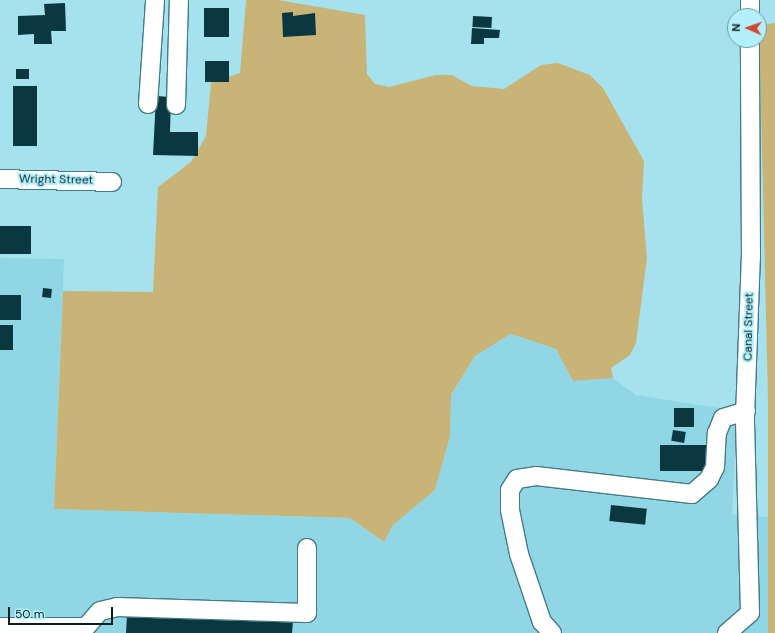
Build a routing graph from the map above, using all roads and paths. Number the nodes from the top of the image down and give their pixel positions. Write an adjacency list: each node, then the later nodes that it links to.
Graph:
1 (155, 0): 4 (street)
2 (179, 0): 5 (street)
3 (750, 48): 8 (street, Canal Street)
4 (148, 104)
5 (176, 105)
6 (0, 179): 7 (street, Wright Street)
7 (112, 182)
8 (746, 411): 11 (street); 12 (street, Canal Street)
9 (307, 548): 10 (street)
10 (0, 627)
11 (552, 633)
12 (727, 633)

